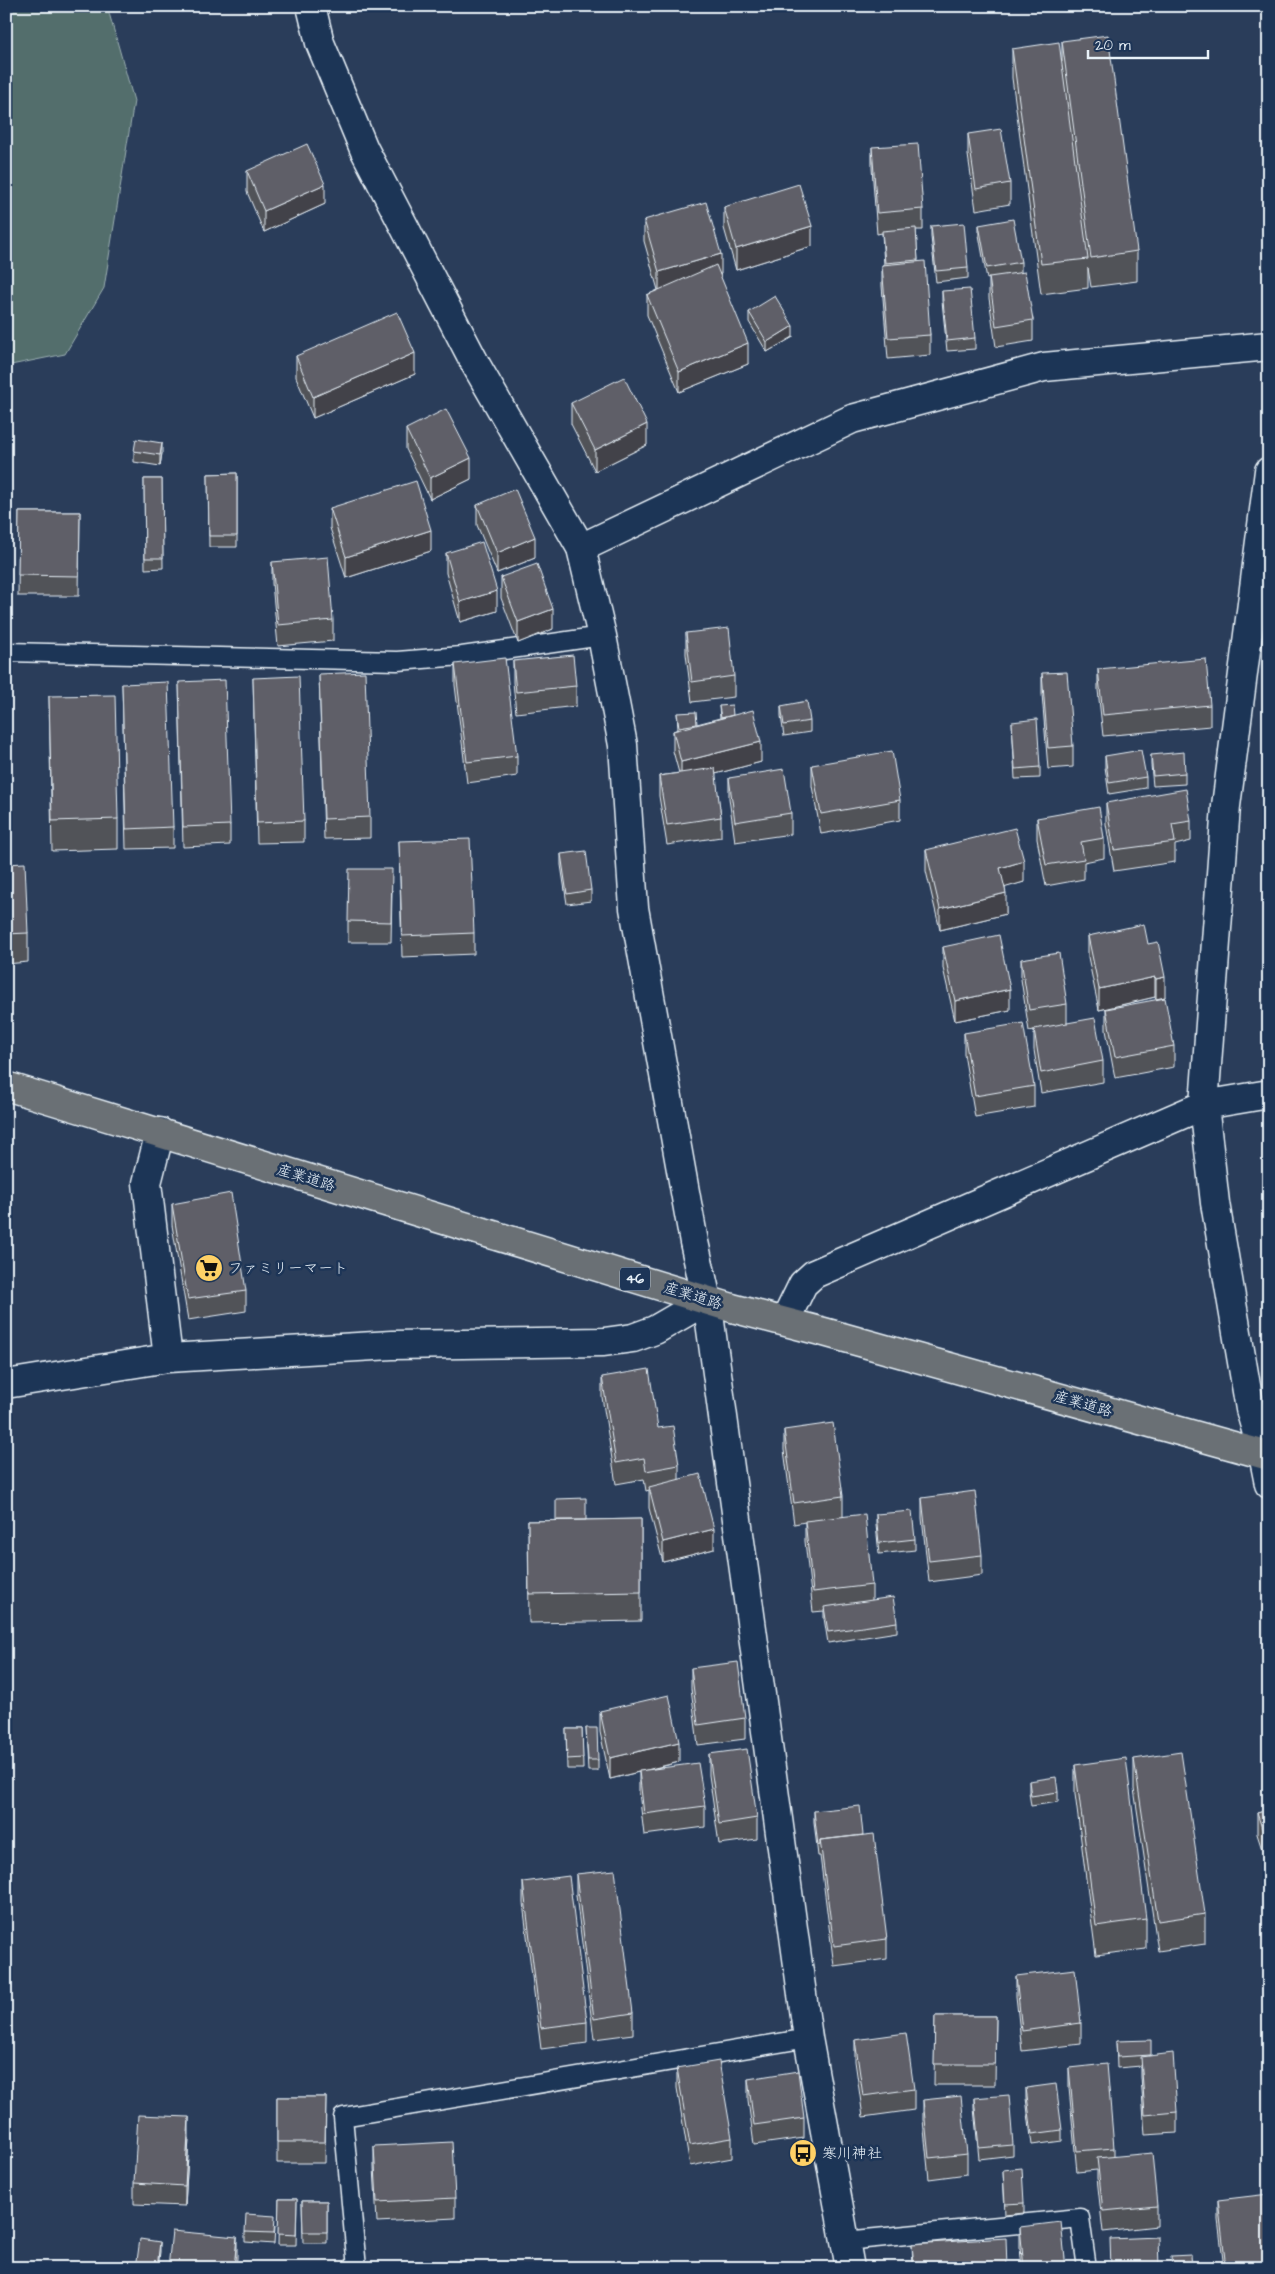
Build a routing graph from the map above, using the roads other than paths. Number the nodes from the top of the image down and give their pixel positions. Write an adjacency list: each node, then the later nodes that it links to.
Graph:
1 (311, 6): 4 (street)
2 (1269, 346): 4 (street)
3 (1269, 471): 9 (street)
4 (582, 548): 5 (street)
5 (602, 636): 6 (lane); 11 (street)
6 (6, 652)
7 (6, 1086): 10 (main road, 産業道路 / 46)
8 (1269, 1094): 9 (street)
9 (1204, 1105): 12 (street); 15 (street)
10 (160, 1132): 11 (main road, 産業道路 / 46); 13 (street)
11 (708, 1300): 12 (main road, 産業道路 / 46); 13 (street); 17 (street)
12 (785, 1321): 15 (main road, 産業道路 / 46)
13 (168, 1358): 14 (street)
14 (6, 1384)
15 (1266, 1455): 16 (street)
16 (1269, 1484)
17 (808, 2038): 18 (street); 19 (lane)
18 (845, 2241): 20 (street); 21 (lane)
19 (357, 2268)
20 (850, 2268)
21 (1087, 2268)

